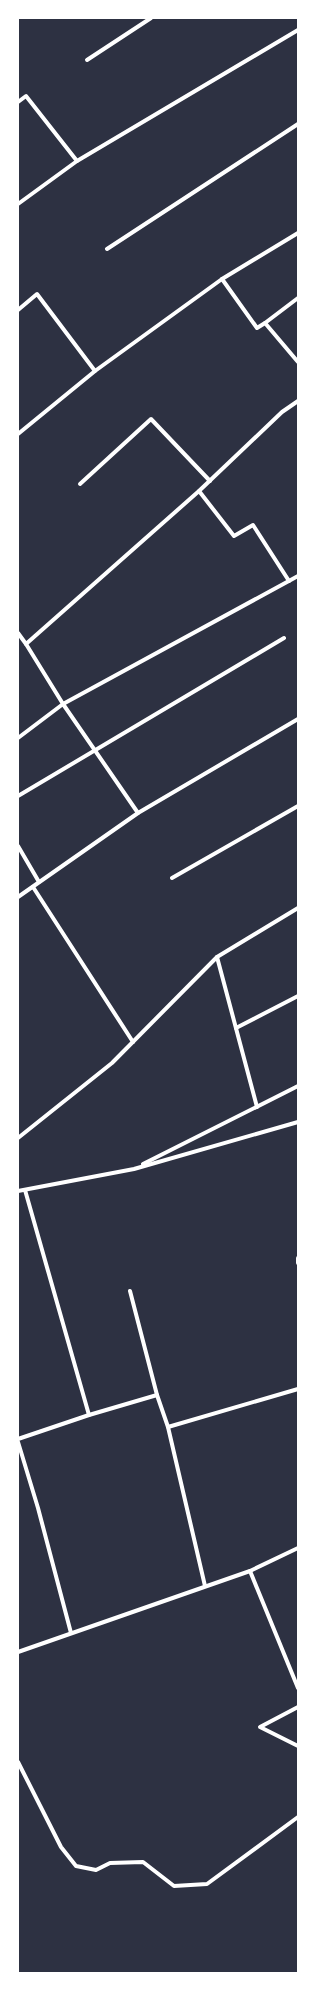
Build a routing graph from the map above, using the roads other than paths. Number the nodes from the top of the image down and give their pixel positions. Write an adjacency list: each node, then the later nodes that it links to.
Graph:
1 (151, 18): 3 (street)
2 (298, 30): 6 (street)
3 (87, 60)
4 (18, 102): 6 (street)
5 (298, 124): 9 (street)
6 (77, 161): 7 (street)
7 (18, 204)
8 (298, 233): 10 (street)
9 (107, 249)
10 (222, 280): 13 (street); 15 (street)
11 (298, 298): 13 (street)
12 (18, 310): 15 (street)
13 (265, 323): 14 (street)
14 (298, 362)
15 (95, 371): 17 (street)
16 (298, 401): 18 (street)
17 (18, 434)
18 (210, 481): 19 (street); 20 (street)
19 (80, 484)
20 (199, 491): 22 (street); 25 (street)
21 (298, 576): 22 (street)
22 (289, 581): 26 (street)
23 (18, 633): 25 (street)
24 (284, 638): 29 (street)
25 (26, 644): 26 (street)
26 (63, 704): 28 (street); 29 (street)
27 (298, 719): 32 (street)
28 (18, 738)
29 (95, 750): 30 (street); 32 (street)
30 (18, 796)
31 (298, 806): 34 (street)
32 (138, 813): 35 (street)
33 (18, 846): 35 (street)
34 (172, 878)
35 (40, 882): 36 (street)
36 (33, 887): 37 (street); 42 (street)
37 (18, 897)
38 (298, 908): 39 (street)
39 (217, 957): 41 (street); 42 (street)
40 (298, 996): 41 (street)
41 (236, 1028): 44 (street)
42 (133, 1042): 46 (street)
43 (298, 1086): 44 (street)
44 (256, 1107): 47 (street)
45 (298, 1122): 47 (street)
46 (18, 1138)
47 (134, 1168): 48 (street)
48 (24, 1190): 49 (street); 55 (street)
49 (18, 1191)
50 (298, 1258): 51 (street)
51 (298, 1263)
52 (130, 1291): 54 (street)
53 (298, 1389): 56 (street)
54 (157, 1395): 55 (street); 56 (street)
55 (89, 1415): 57 (street)
56 (168, 1427): 61 (street)
57 (18, 1439)
58 (18, 1442): 62 (street)
59 (298, 1548): 60 (street)
60 (250, 1571): 61 (street); 64 (street)
61 (205, 1586): 62 (street)
62 (71, 1633): 63 (street)
63 (18, 1652)
64 (298, 1688)
65 (298, 1707): 66 (street)
66 (298, 1746)
67 (18, 1762): 68 (street)
68 (298, 1817)

